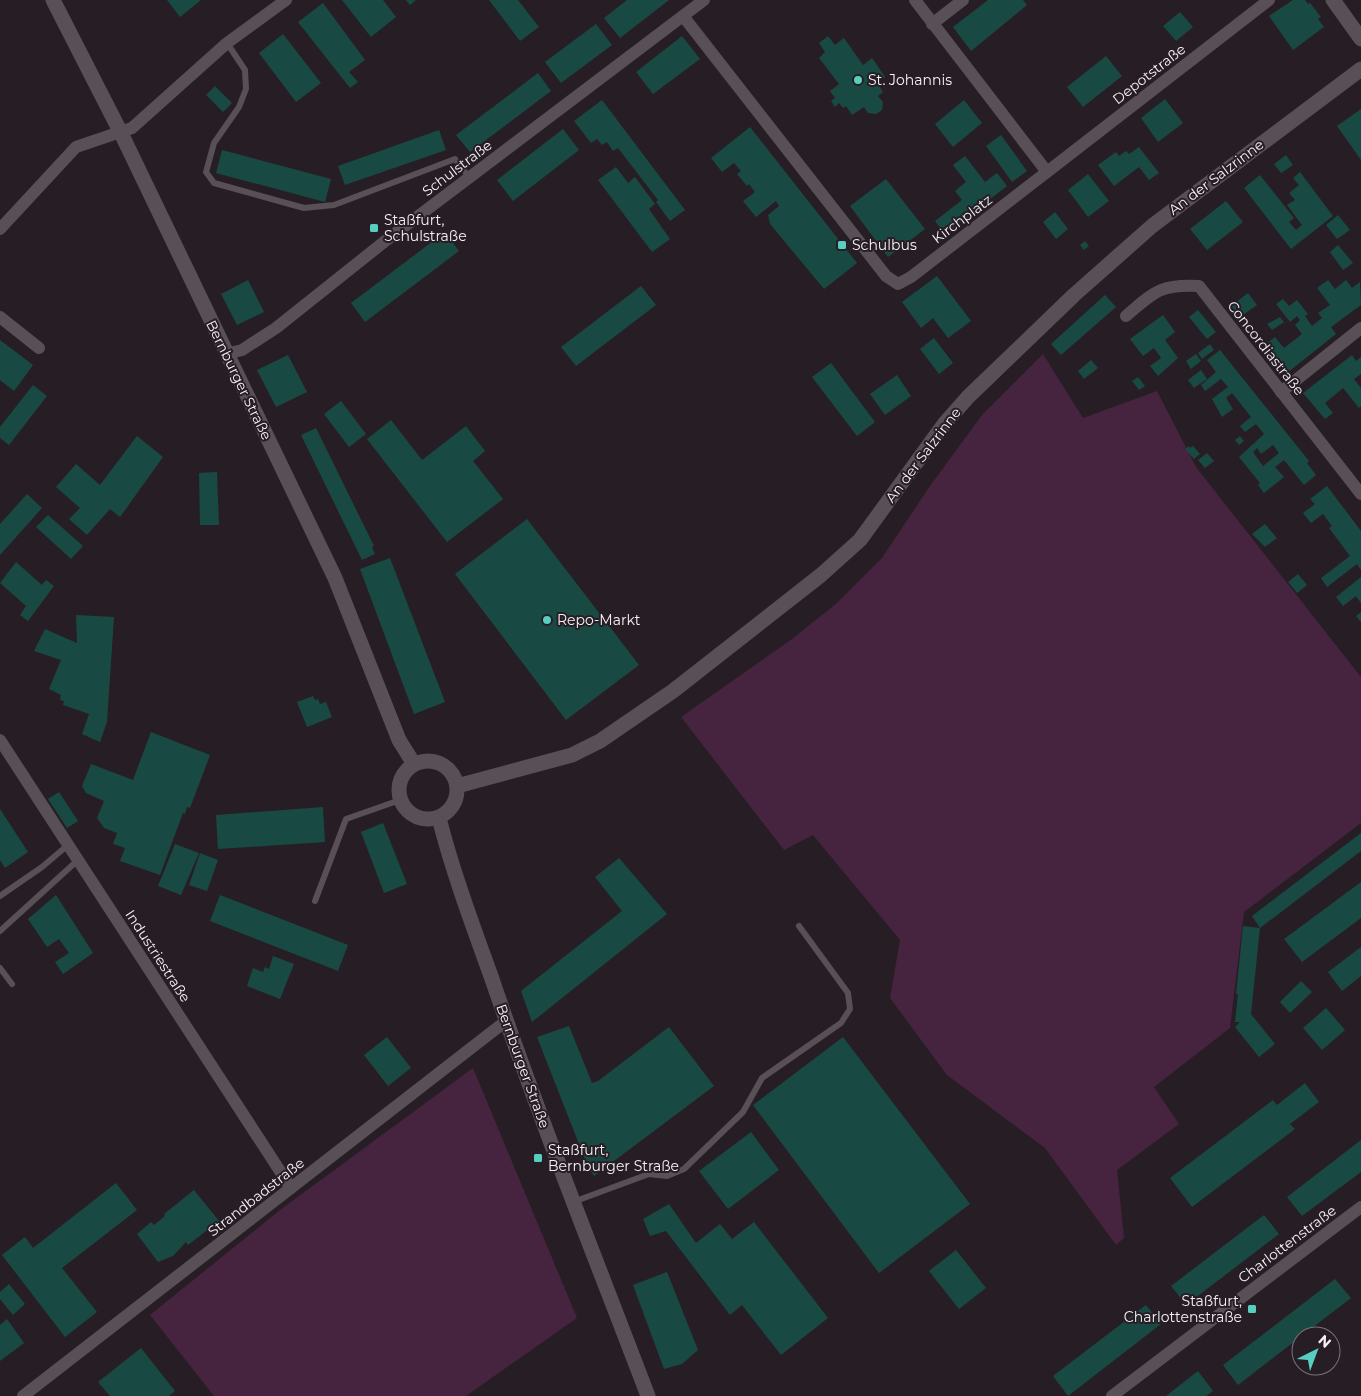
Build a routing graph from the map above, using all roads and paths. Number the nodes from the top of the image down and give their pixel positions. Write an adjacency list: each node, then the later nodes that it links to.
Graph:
1 (54, 0): 13 (main road, Bernburger Straße)
2 (286, 0): 11 (street)
3 (704, 0): 8 (street, Schulstraße)
4 (915, 0): 9 (street)
5 (962, 0): 9 (street)
6 (1269, 0): 14 (street, Depotstraße)
7 (1333, 0): 10 (main road)
8 (683, 16): 14 (street, Kirchplatz); 15 (street, Schulstraße)
9 (932, 24): 14 (street)
10 (1361, 39)
11 (226, 43): 13 (street); 15 (lane)
12 (1361, 69): 26 (main road, An der Salzrinne)
13 (121, 133): 16 (street); 21 (main road, Bernburger Straße)
14 (1047, 172)
15 (469, 178): 21 (street, Schulstraße)
16 (0, 228)
17 (1126, 316): 22 (street, Concordiastraße)
18 (0, 317): 20 (street)
19 (1361, 328): 22 (street)
20 (39, 348)
21 (226, 354): 25 (main road, Bernburger Straße)
22 (1281, 392): 23 (street, Concordiastraße)
23 (1361, 494)
24 (0, 740): 29 (street, Industriestraße)
25 (414, 764): 26 (main road); 27 (main road)
26 (457, 786): 28 (main road)
27 (400, 800): 28 (main road); 32 (lane)
28 (439, 818): 37 (main road, Bernburger Straße)
29 (68, 844): 30 (street, Industriestraße); 31 (lane)
30 (78, 860): 34 (lane); 38 (street, Industriestraße)
31 (0, 896)
32 (314, 901)
33 (799, 926): 39 (lane)
34 (0, 932)
35 (0, 968): 36 (lane)
36 (12, 984)
37 (506, 1021): 38 (street, Strandbadstraße); 39 (main road, Bernburger Straße)
38 (291, 1188): 41 (street, Strandbadstraße)
39 (573, 1202): 42 (main road, Bernburger Straße)
40 (1361, 1209): 43 (street, Charlottenstraße)
41 (23, 1396)
42 (648, 1396)
43 (1112, 1396)

